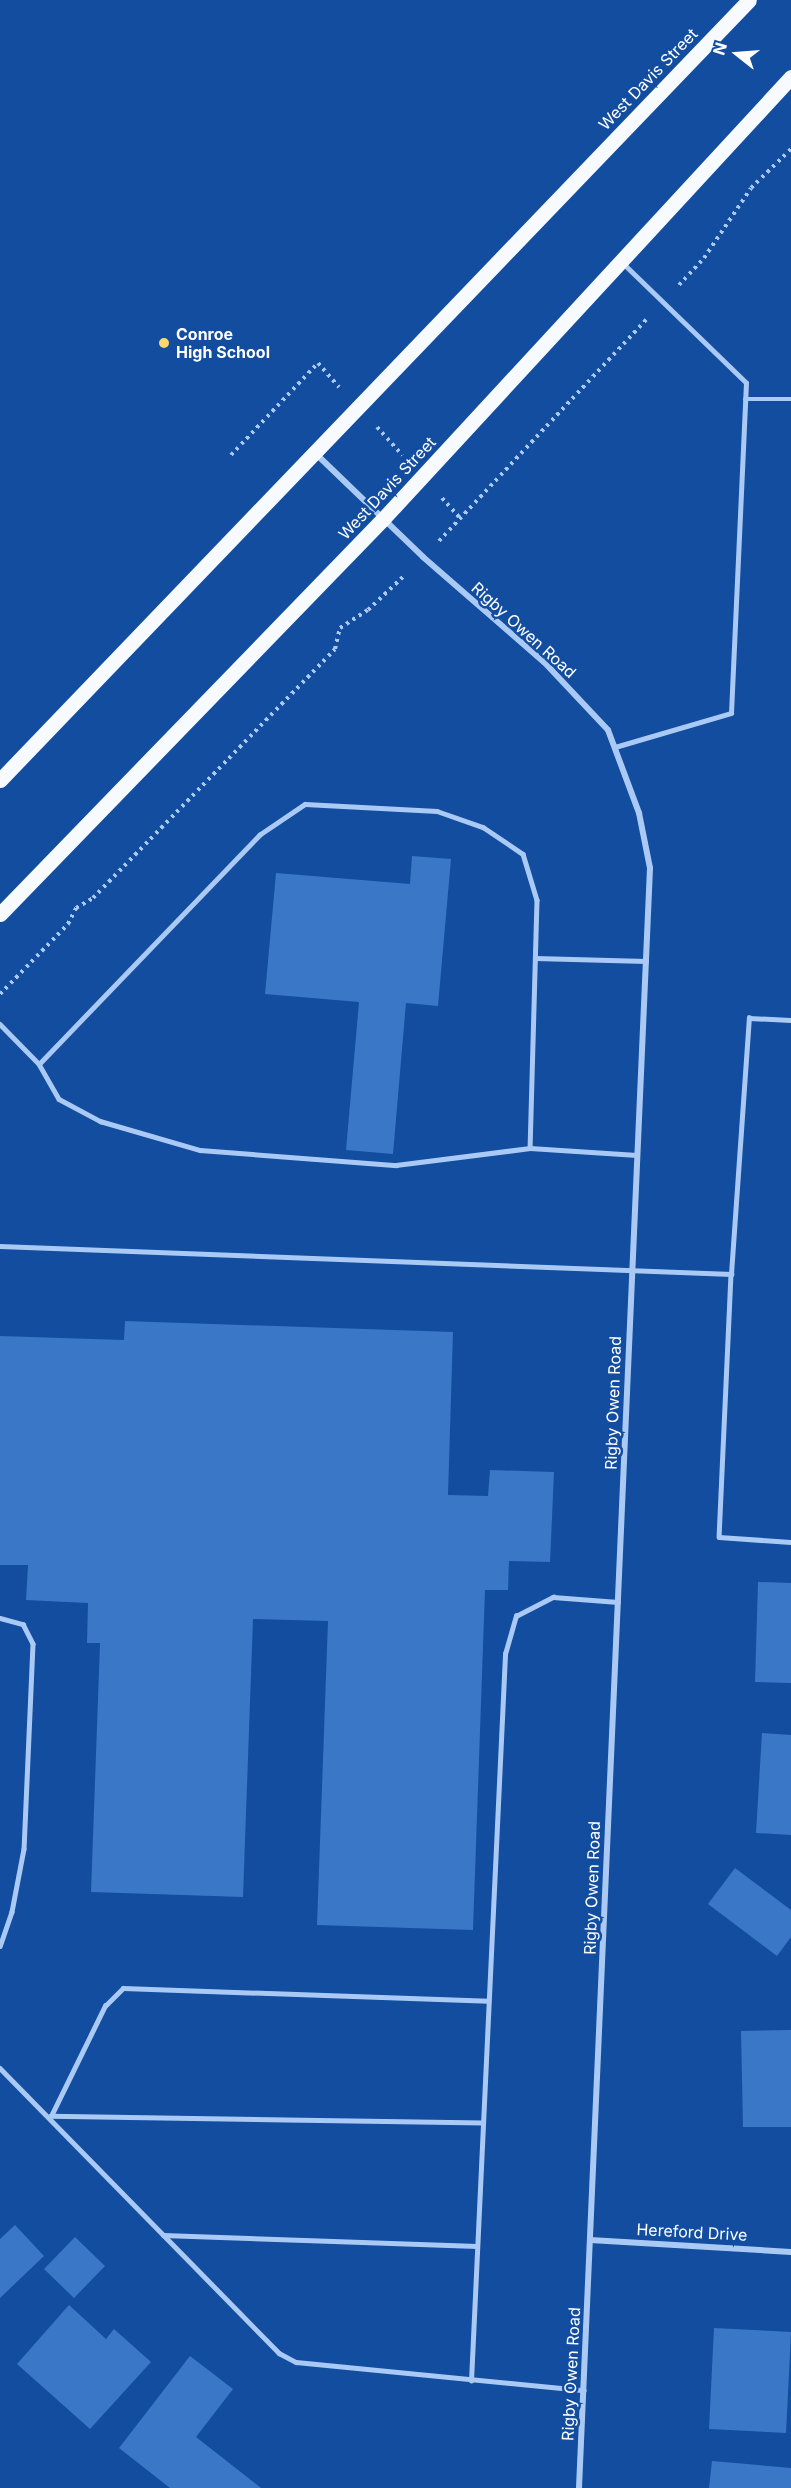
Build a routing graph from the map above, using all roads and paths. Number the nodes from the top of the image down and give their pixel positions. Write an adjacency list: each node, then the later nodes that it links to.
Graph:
1 (749, 0): 8 (main road, West Davis Street)
2 (791, 77): 4 (main road, West Davis Street)
3 (791, 149): 5 (path)
4 (620, 261): 5 (lane); 9 (main road, West Davis Street)
5 (664, 301): 6 (lane); 10 (path)
6 (745, 399): 7 (lane); 11 (lane)
7 (791, 399)
8 (314, 452): 9 (street, Rigby Owen Road); 12 (main road, West Davis Street)
9 (382, 520): 10 (street, Rigby Owen Road); 13 (main road, West Davis Street)
10 (423, 558): 11 (street, Rigby Owen Road); 16 (path)
11 (615, 747): 15 (street, Rigby Owen Road)
12 (0, 780)
13 (0, 915)
14 (535, 958): 15 (lane); 19 (lane); 20 (lane)
15 (646, 961): 21 (street, Rigby Owen Road)
16 (0, 994)
17 (791, 1020): 24 (lane)
18 (0, 1024): 19 (lane)
19 (39, 1064): 20 (lane)
20 (530, 1148): 21 (lane)
21 (637, 1155): 23 (street, Rigby Owen Road)
22 (0, 1246): 23 (lane)
23 (632, 1269): 24 (lane); 26 (street, Rigby Owen Road)
24 (731, 1274): 25 (lane)
25 (791, 1542)
26 (618, 1602): 29 (lane); 34 (street, Rigby Owen Road)
27 (0, 1617): 28 (lane)
28 (0, 1946)
29 (488, 2001): 31 (lane); 32 (lane)
30 (0, 2068): 31 (lane)
31 (51, 2116): 32 (lane); 33 (lane)
32 (483, 2124): 35 (lane)
33 (163, 2235): 35 (lane); 37 (lane)
34 (591, 2240): 36 (street, Hereford Drive); 38 (street, Rigby Owen Road)
35 (477, 2246): 37 (lane)
36 (791, 2252)
37 (471, 2381): 38 (lane)
38 (584, 2390): 39 (street, Rigby Owen Road)
39 (579, 2488)

